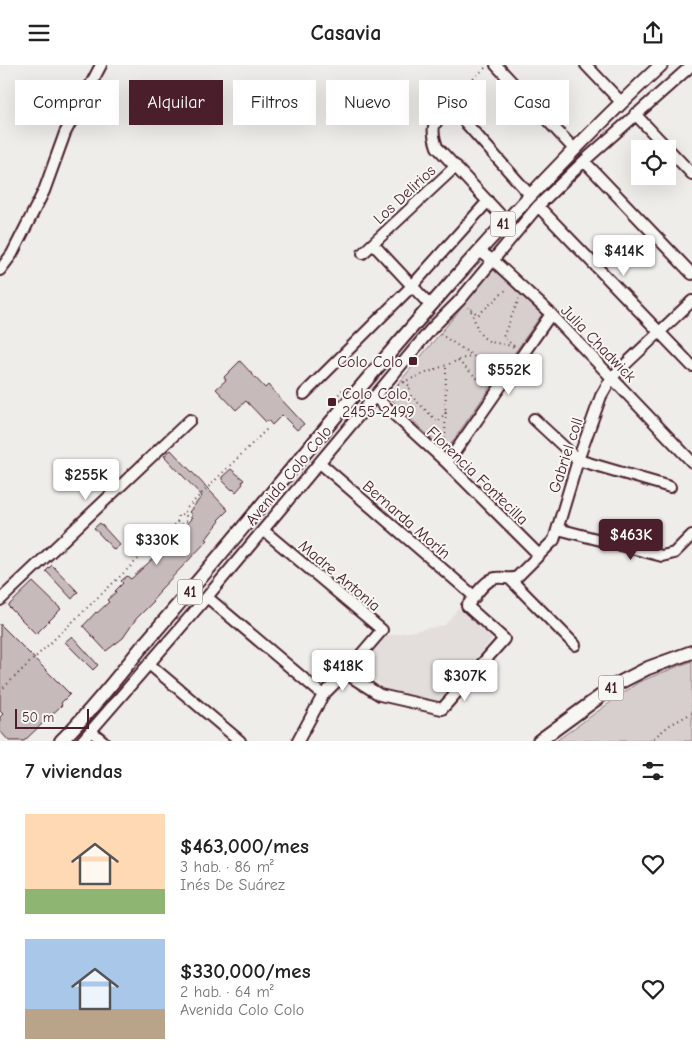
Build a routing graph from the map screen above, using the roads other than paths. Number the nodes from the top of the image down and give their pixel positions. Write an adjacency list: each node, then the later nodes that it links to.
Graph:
1 (101, 65): 20 (street)
2 (496, 65): 8 (street)
3 (586, 65): 6 (street)
4 (661, 65): 6 (main road, Avenida Colo Colo / 41)
5 (690, 69): 7 (street, Avenida Colo Colo)
6 (621, 102): 8 (main road, Avenida Colo Colo / 41)
7 (635, 114): 9 (street, Avenida Colo Colo); 11 (street)
8 (574, 149): 12 (main road, Avenida Colo Colo / 41)
9 (584, 161): 14 (street, Avenida Colo Colo); 21 (street)
10 (456, 166): 12 (street); 13 (street); 16 (street, Los Delirios)
11 (692, 174)
12 (530, 195): 15 (main road, Avenida Colo Colo / 41)
13 (488, 201): 15 (street); 22 (street)
14 (538, 206): 19 (street, Avenida Colo Colo); 26 (street)
15 (506, 221): 17 (main road, Avenida Colo Colo / 41)
16 (373, 243): 18 (street, Los Delirios); 22 (street, Los Delirios)
17 (479, 251): 19 (street, Julia Chadwick); 24 (main road, Avenida Colo Colo / 41)
18 (363, 253)
19 (494, 261): 25 (street, Julia Chadwick); 30 (street, Avenida Colo Colo)
20 (0, 270)
21 (692, 274)
22 (412, 286): 24 (street, Los Delirios); 31 (street)
23 (692, 301): 26 (street, Gabriel coll)
24 (430, 305): 29 (main road, Avenida Colo Colo / 41)
25 (551, 314): 28 (street, Julia Chadwick); 35 (street)
26 (659, 332): 27 (street); 28 (street, Gabriel coll)
27 (692, 366)
28 (612, 377): 34 (street, Gabriel coll); 36 (street, Julia Chadwick)
29 (356, 393): 30 (street); 53 (main road, Avenida Colo Colo / 41)
30 (378, 393): 35 (street, Florencia Fontecilla); 37 (street, Avenida Colo Colo)
31 (304, 394)
32 (534, 419): 34 (street)
33 (190, 420): 46 (street)
34 (578, 460): 38 (street); 39 (street, Gabriel coll)
35 (446, 462): 42 (street, Florencia Fontecilla)
36 (692, 462)
37 (320, 463): 40 (street, Avenida Colo Colo); 45 (street, Bernarda Morín)
38 (670, 487)
39 (558, 529): 41 (street); 42 (street, Gabriel coll)
40 (263, 530): 44 (street, Avenida Colo Colo); 50 (street, Madre Antonia)
41 (692, 535)
42 (539, 555): 43 (street, Gabriel coll)
43 (511, 580): 45 (street); 47 (street)
44 (207, 597): 49 (street, Avenida Colo Colo); 51 (street)
45 (475, 597): 50 (street)
46 (0, 601)
47 (575, 645)
48 (692, 652): 58 (main road, 41)
49 (148, 664): 52 (street, Avenida Colo Colo); 56 (street)
50 (345, 673): 51 (street, Madre Antonia)
51 (323, 695): 57 (street, Madre Antonia)
52 (92, 732): 54 (street, Avenida Colo Colo); 55 (street)
53 (61, 741)
54 (82, 741)
55 (103, 741)
56 (240, 741)
57 (298, 741)
58 (539, 741)

